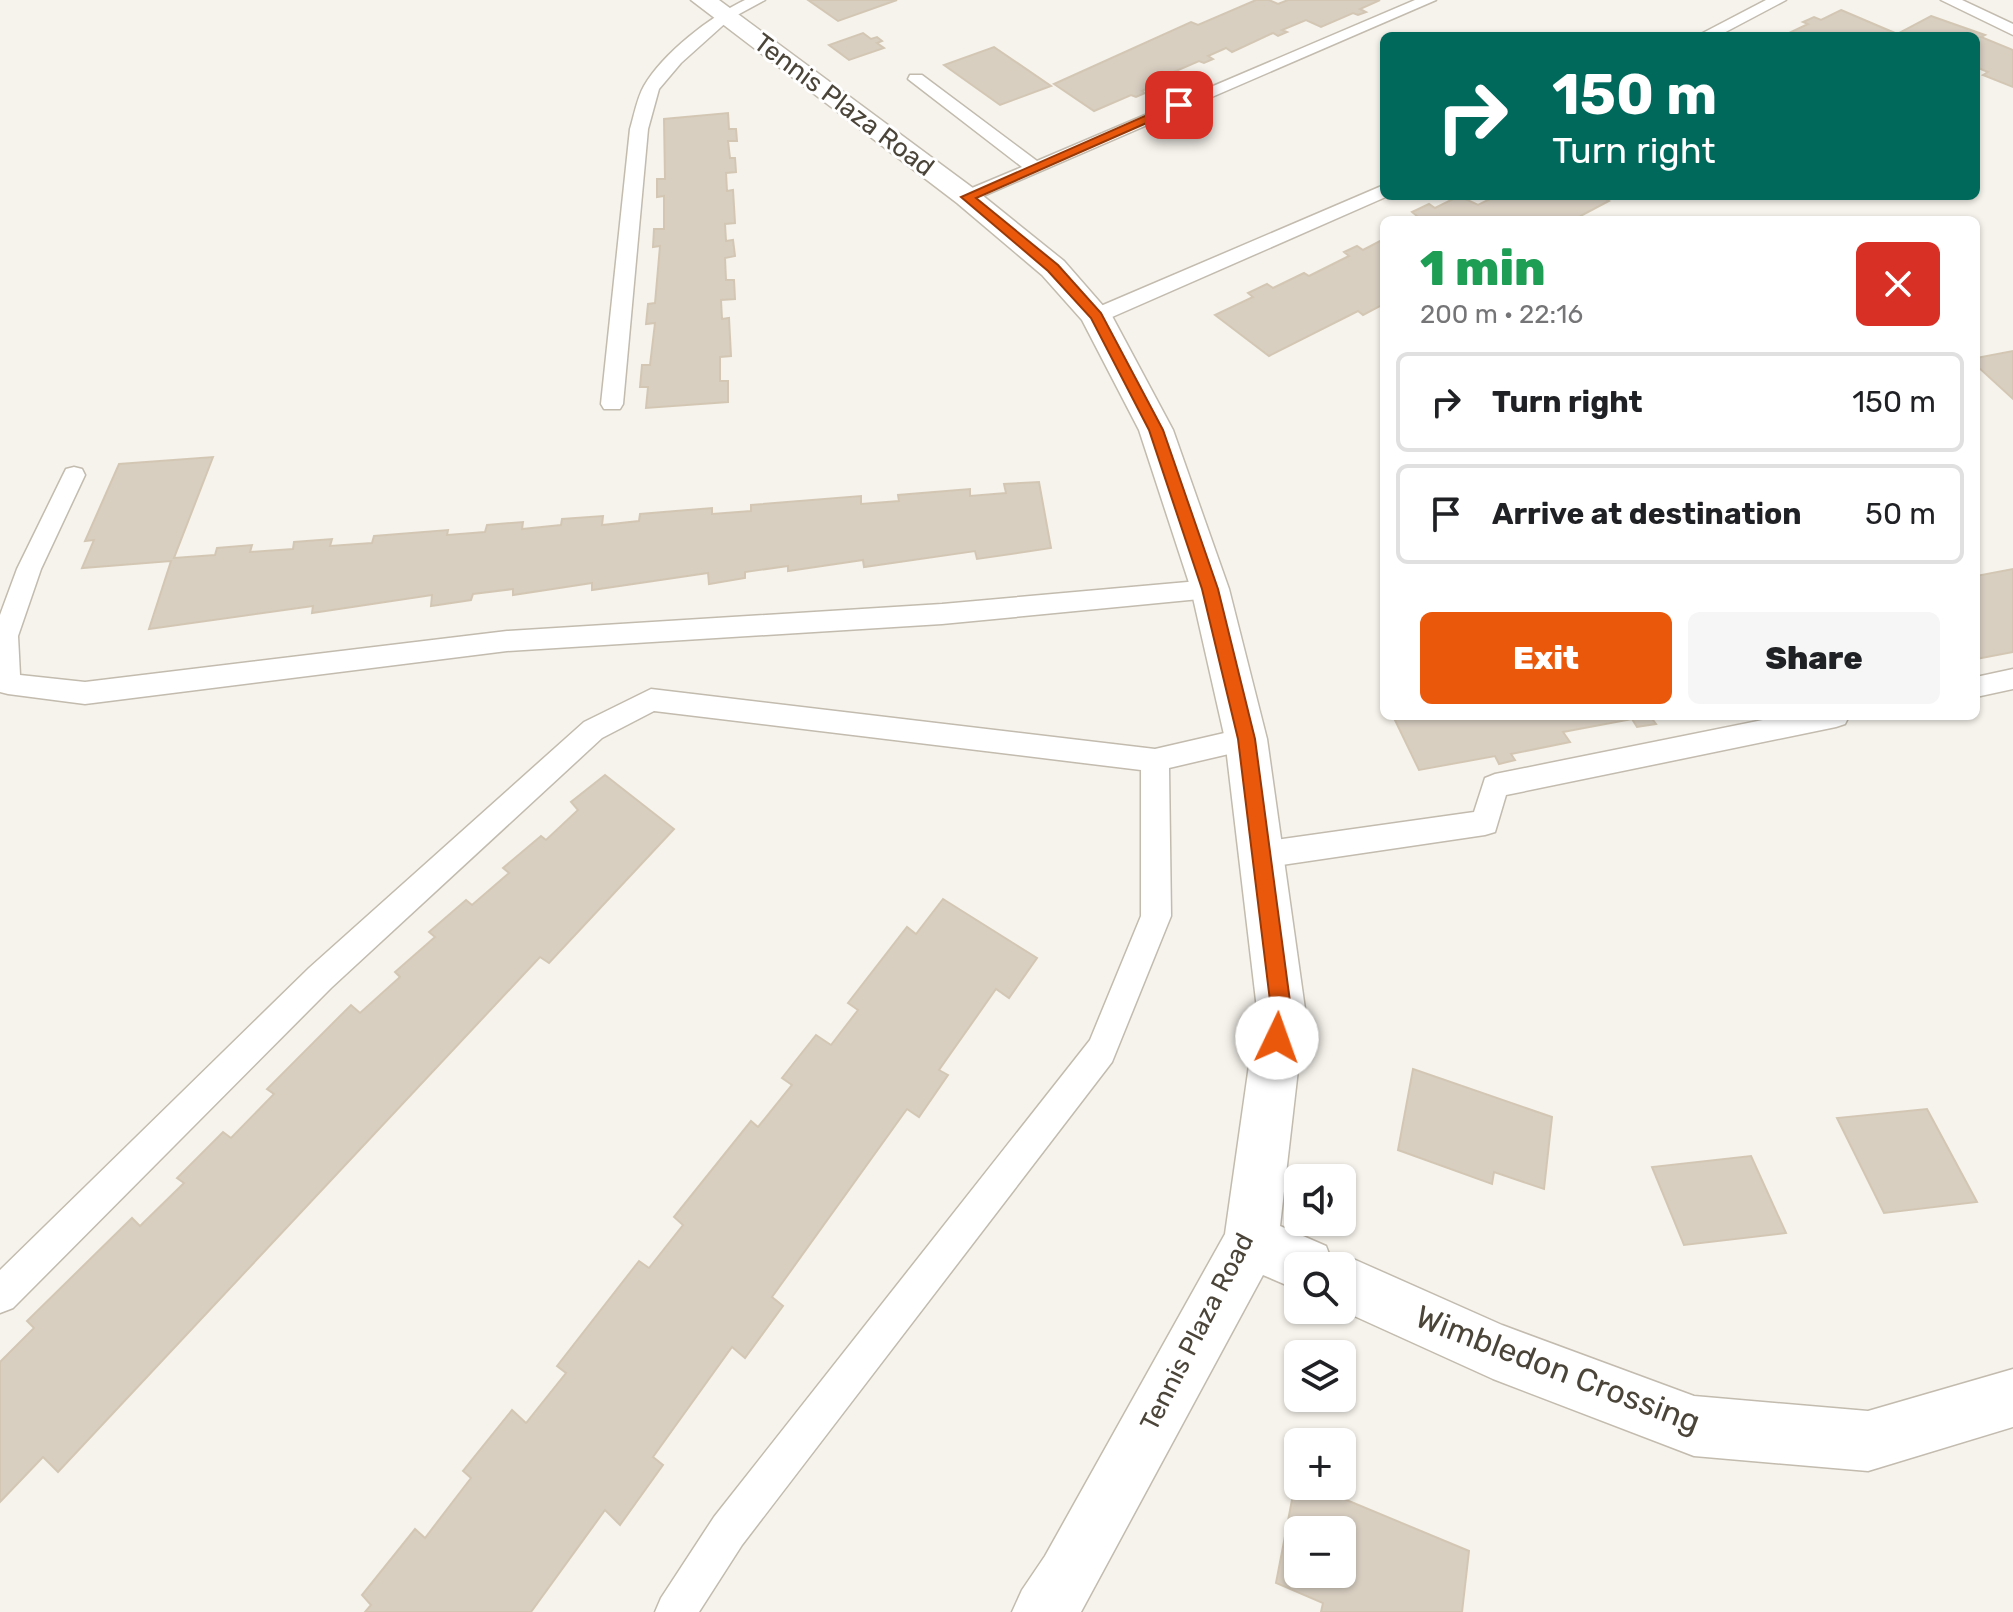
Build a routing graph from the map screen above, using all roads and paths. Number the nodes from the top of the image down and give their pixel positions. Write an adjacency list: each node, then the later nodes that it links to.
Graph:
1 (1428, 0): 8 (lane)
2 (1778, 0): 6 (lane)
3 (1949, 0): 5 (lane)
4 (728, 5): 10 (street, Tennis Plaza Road); 12 (lane)
5 (2013, 30)
6 (1713, 32)
7 (916, 79): 8 (lane)
8 (1034, 167): 10 (lane)
9 (1380, 193): 11 (lane)
10 (967, 197): 11 (street, Tennis Plaza Road)
11 (1096, 316): 14 (street, Tennis Plaza Road)
12 (612, 404)
13 (74, 475): 14 (lane)
14 (1210, 589): 18 (street, Tennis Plaza Road)
15 (2013, 679): 16 (lane)
16 (1980, 686)
17 (1817, 720): 20 (lane)
18 (1246, 739): 19 (lane); 20 (street, Tennis Plaza Road)
19 (1155, 760): 24 (lane); 26 (lane)
20 (1262, 855): 21 (street, Tennis Plaza Road)
21 (1251, 1241): 22 (street); 27 (street, Tennis Plaza Road)
22 (1284, 1256)
23 (1356, 1288): 25 (street, Wimbledon Crossing)
24 (0, 1295)
25 (2013, 1398)
26 (675, 1612)
27 (1044, 1612)

